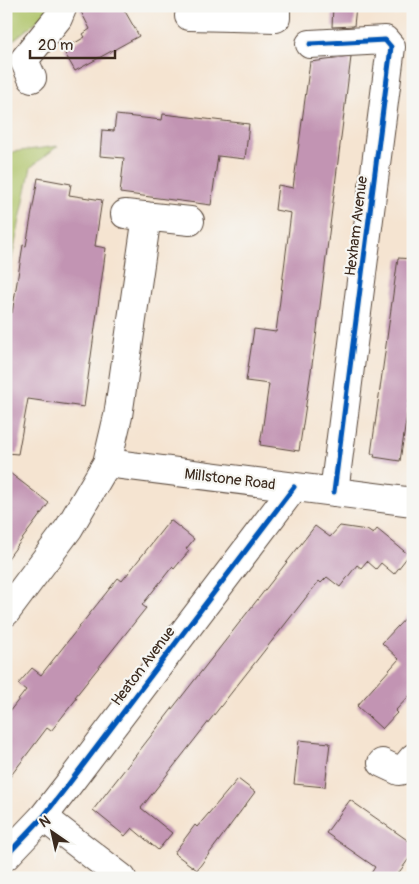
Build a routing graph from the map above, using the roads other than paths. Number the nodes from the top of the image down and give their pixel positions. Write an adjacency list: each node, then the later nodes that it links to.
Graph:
1 (63, 6): 5 (street)
2 (276, 6): 3 (street)
3 (189, 16)
4 (310, 44): 9 (street, Hexham Avenue)
5 (32, 78)
6 (190, 221): 7 (street)
7 (107, 463): 8 (street, Millstone Road); 11 (street)
8 (294, 486): 9 (street, Millstone Road); 14 (street, Heaton Avenue)
9 (334, 492): 10 (street, Millstone Road)
10 (413, 502)
11 (6, 612)
12 (413, 758): 13 (street)
13 (382, 763)
14 (43, 817): 15 (street, Heaton Avenue); 16 (street)
15 (6, 856)
16 (122, 878)

